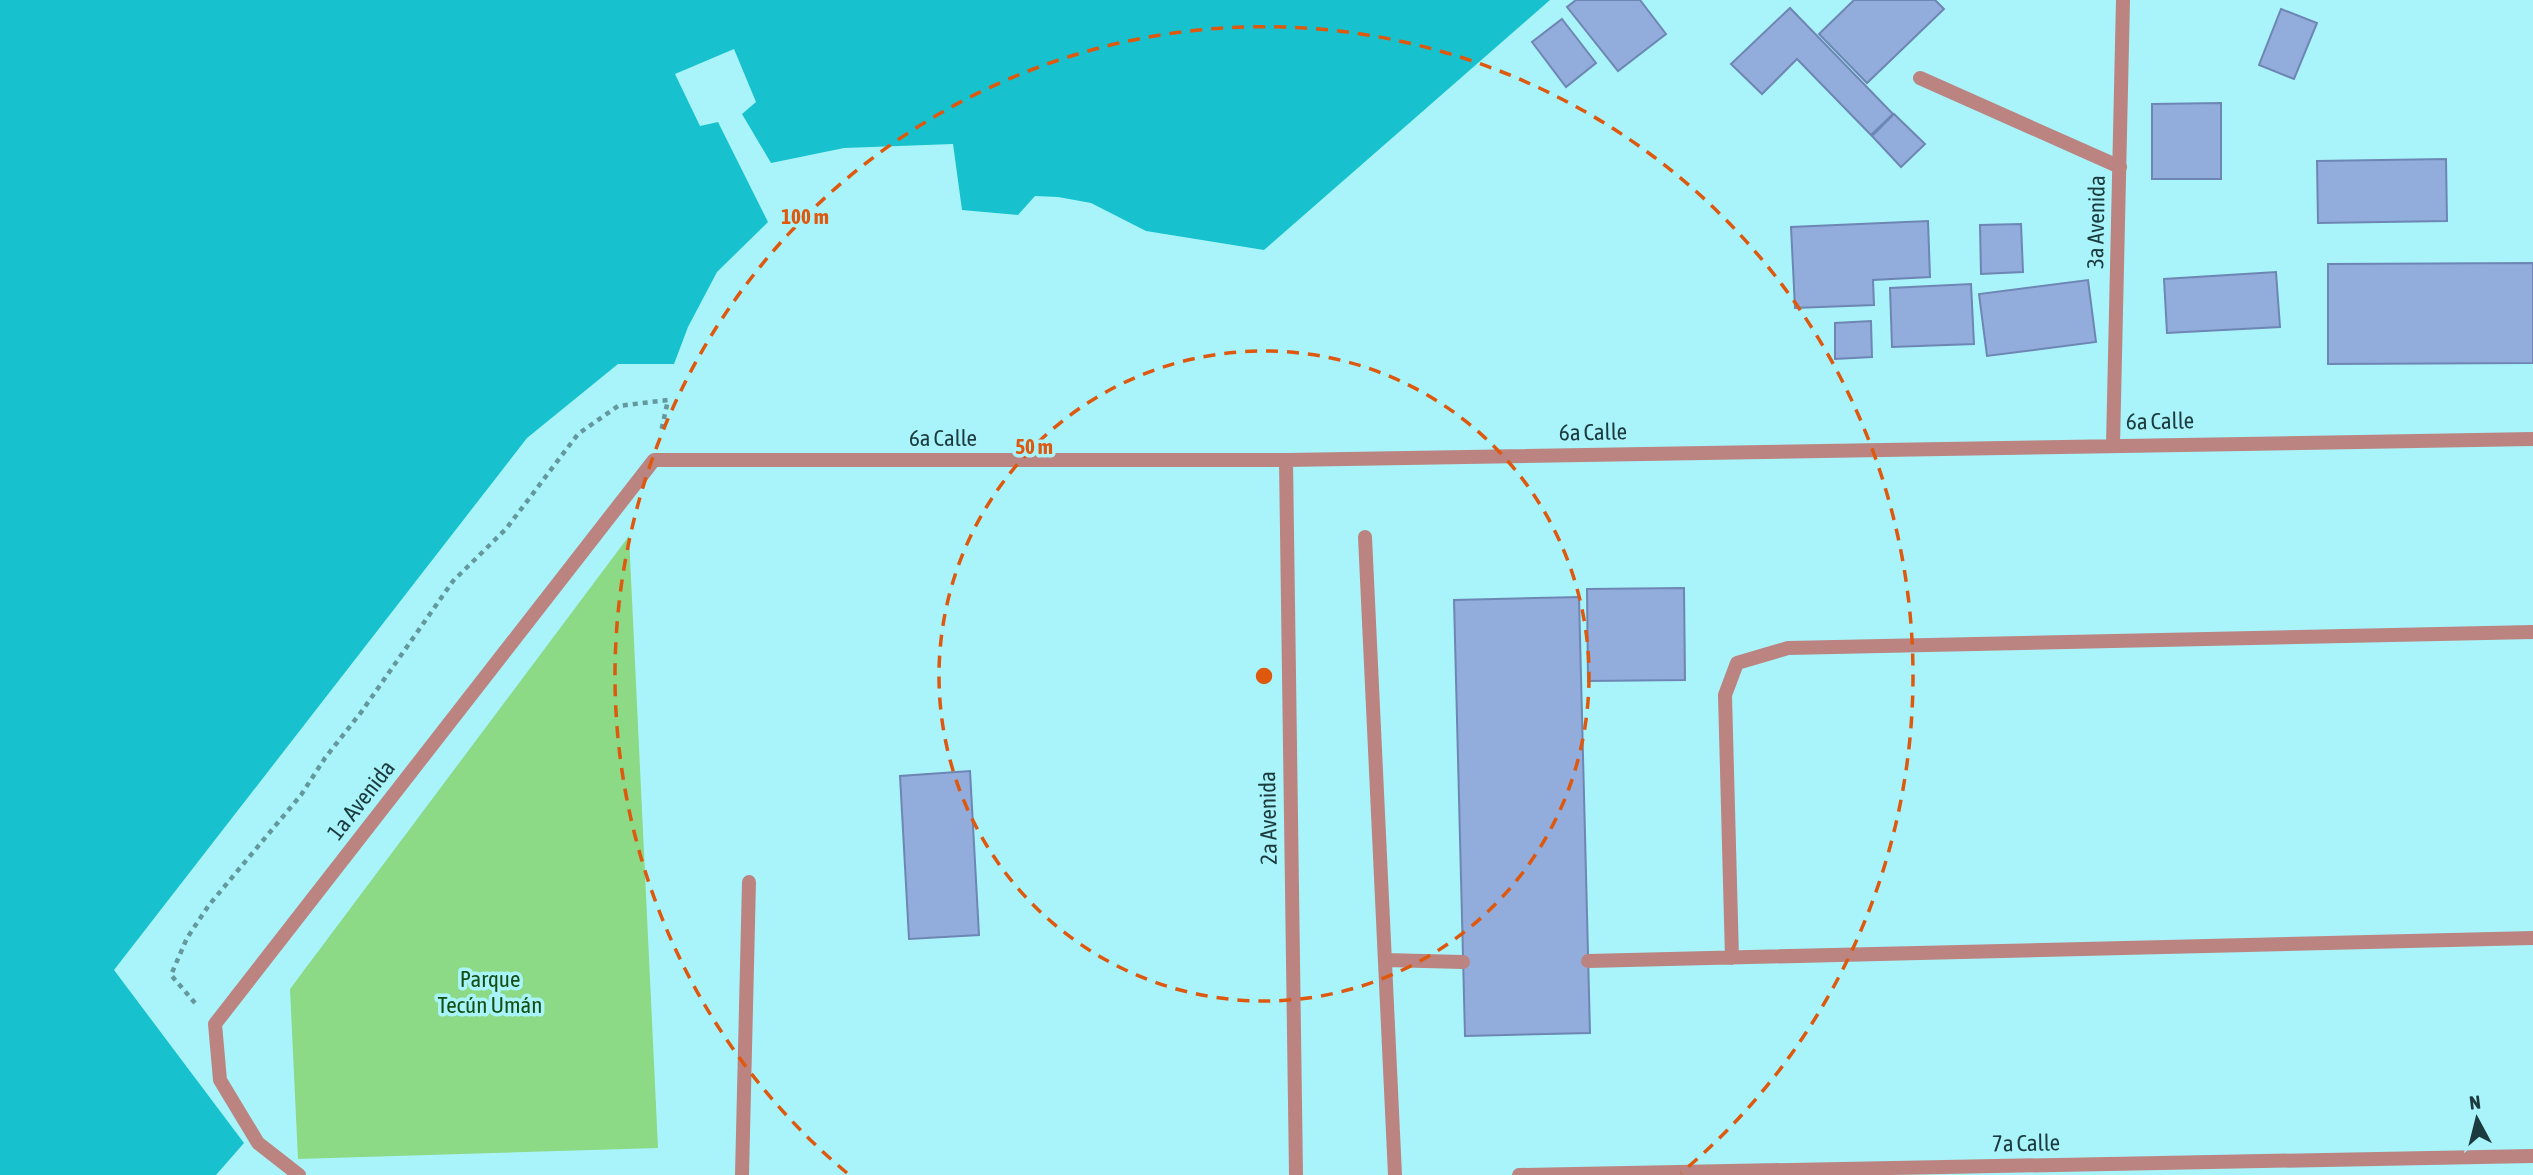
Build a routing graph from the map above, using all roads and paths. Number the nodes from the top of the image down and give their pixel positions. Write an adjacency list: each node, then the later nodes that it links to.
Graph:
1 (2123, 0): 3 (street, 3a Avenida)
2 (1920, 78): 3 (street)
3 (2120, 167): 5 (street, 3a Avenida)
4 (2533, 439): 5 (street, 6a Calle)
5 (2113, 445): 7 (street, 6a Calle)
6 (654, 460): 7 (street, 6a Calle); 16 (street, 1a Avenida); 16 (path)
7 (1286, 460): 20 (street, 2a Avenida)
8 (1365, 537): 13 (street)
9 (2533, 632): 12 (street)
10 (749, 882): 19 (street)
11 (2533, 939): 12 (street)
12 (1732, 958): 14 (street)
13 (1385, 960): 15 (street); 21 (street)
14 (1588, 961)
15 (1463, 962)
16 (215, 1024): 18 (street)
17 (2533, 1156): 22 (street, 7a Calle)
18 (299, 1175)
19 (743, 1175)
20 (1296, 1175)
21 (1395, 1175)
22 (1519, 1175)

